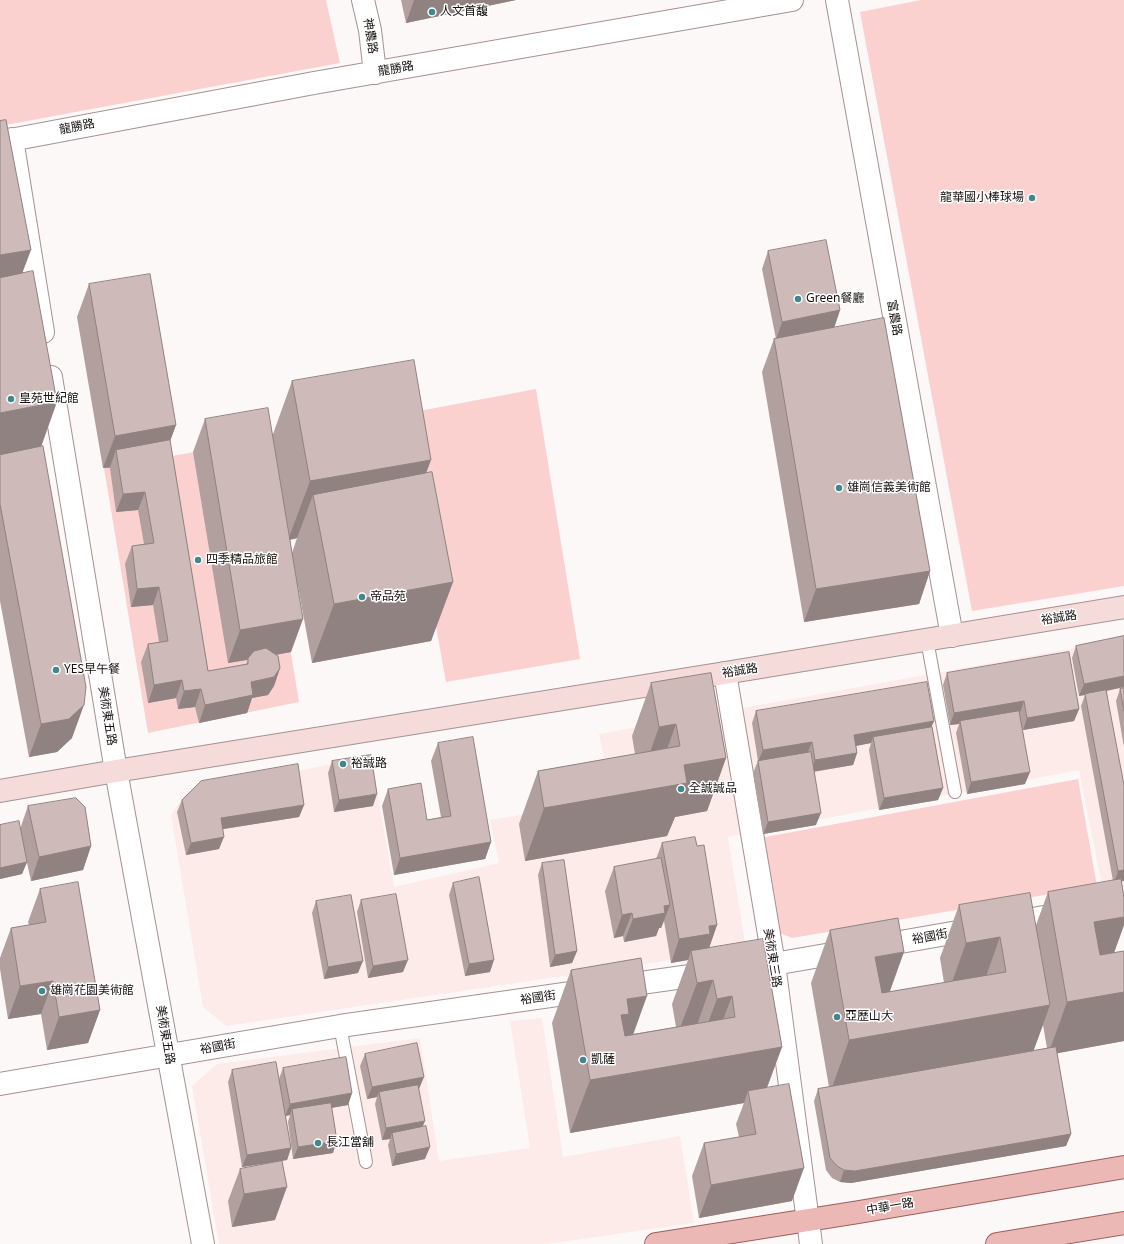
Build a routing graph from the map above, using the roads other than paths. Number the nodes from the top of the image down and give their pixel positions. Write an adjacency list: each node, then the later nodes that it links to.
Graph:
1 (363, 0): 4 (street, 神農路)
2 (792, 0): 4 (street, 龍勝路)
3 (837, 0): 7 (street, 富農路)
4 (376, 73): 5 (street, 龍勝路)
5 (6, 141): 10 (street, 美術東五路)
6 (1124, 607): 7 (street, 裕誠路)
7 (952, 636): 8 (street, 裕誠路)
8 (927, 640): 9 (street, 裕誠路); 12 (lane)
9 (725, 673): 10 (street, 裕誠路); 14 (street, 美術東三路)
10 (116, 771): 11 (street, 裕誠路); 16 (street, 美術東五路)
11 (0, 791)
12 (954, 792)
13 (1124, 903): 14 (street, 裕國街)
14 (774, 964): 15 (street, 裕國街); 20 (street, 美術東三路)
15 (340, 1026): 16 (street, 裕國街); 18 (lane)
16 (168, 1055): 17 (street, 裕國街); 22 (street, 美術東五路)
17 (0, 1084)
18 (366, 1162)
19 (1124, 1167): 20 (main road, 中華一路)
20 (807, 1220): 23 (main road, 中華一路); 24 (street, 美術東三路)
21 (1124, 1223): 25 (main road)
22 (204, 1244)
23 (656, 1244)
24 (811, 1244)
25 (997, 1244)

